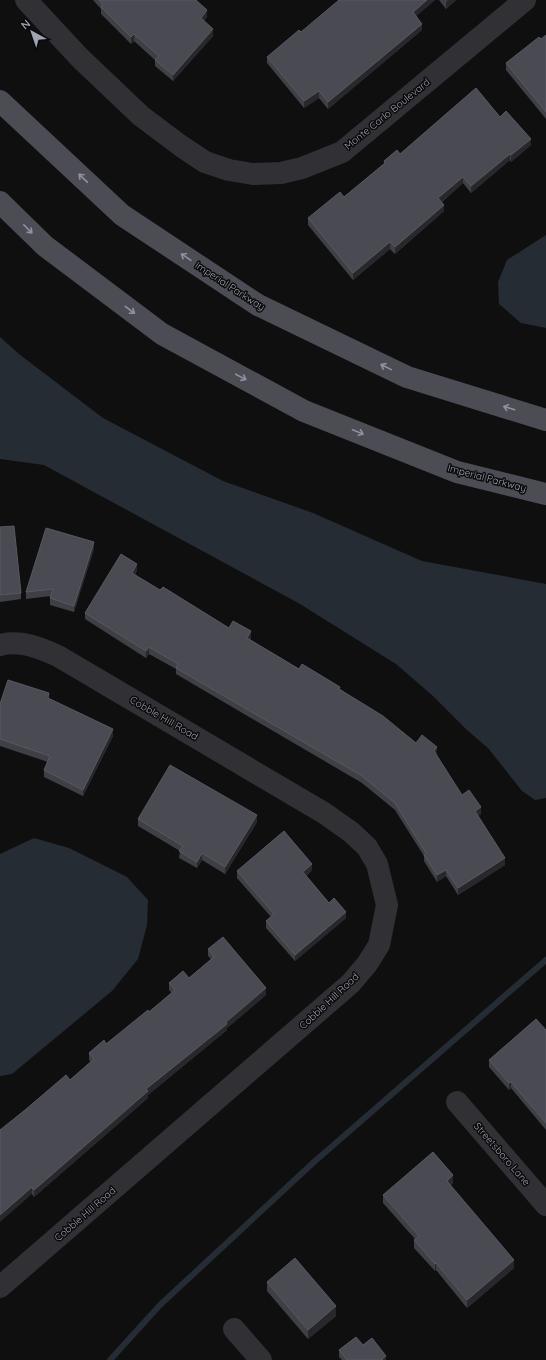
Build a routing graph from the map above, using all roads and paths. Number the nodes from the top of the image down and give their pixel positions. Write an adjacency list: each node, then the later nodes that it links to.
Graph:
1 (26, 0): 2 (street, Monte Carlo Boulevard)
2 (525, 0)
3 (0, 101): 5 (main road, Imperial Parkway, one-way to 3)
4 (0, 202): 6 (main road, Imperial Parkway, one-way to 6)
5 (546, 420)
6 (546, 494)
7 (0, 645): 10 (street, Cobble Hill Road)
8 (457, 1102): 9 (street, Streetsboro Lane)
9 (546, 1205)
10 (0, 1287)
11 (234, 1329): 12 (street)
12 (261, 1360)

